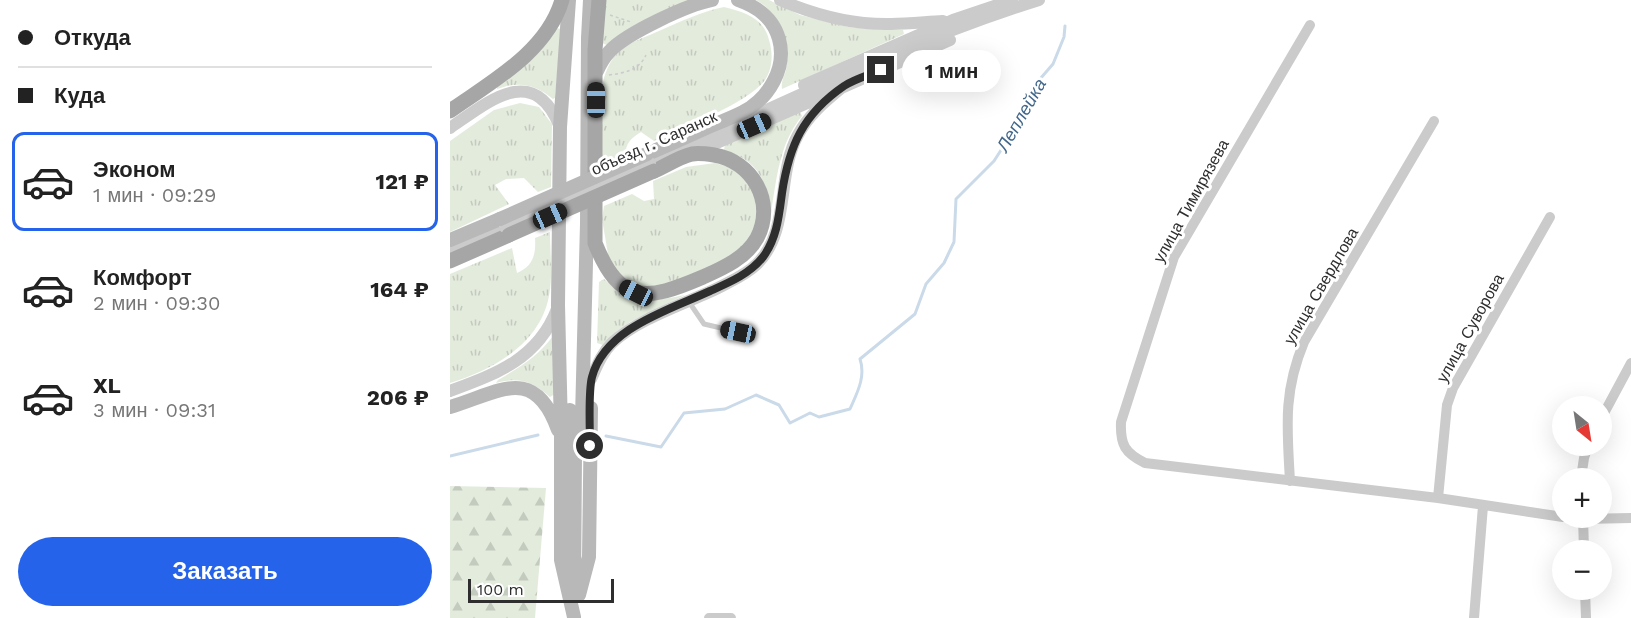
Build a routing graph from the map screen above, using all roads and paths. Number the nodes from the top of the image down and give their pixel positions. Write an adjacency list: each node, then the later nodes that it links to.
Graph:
1 (562, 0): 16 (main road)
2 (569, 0): 19 (main road)
3 (577, 0): 38 (main road)
4 (712, 0): 12 (main road)
5 (738, 0): 17 (main road)
6 (780, 0): 10 (street)
7 (1039, 0): 9 (street, объезд г. Саранск)
8 (596, 4): 12 (path); 14 (main road); 38 (main road)
9 (1014, 4): 10 (street); 15 (street); 22 (street, объезд г. Саранск)
10 (953, 20): 17 (street)
11 (1310, 26): 39 (street, улица Тимирязева)
12 (642, 30): 14 (main road)
13 (646, 55): 14 (path)
14 (596, 74): 26 (main road)
15 (845, 85): 21 (street); 29 (street)
16 (450, 111)
17 (745, 111): 22 (main road)
18 (1434, 121): 39 (street, улица Свердлова)
19 (560, 127): 20 (street); 30 (main road)
20 (450, 128)
21 (693, 154): 22 (main road); 26 (main road)
22 (650, 163): 24 (main road, bridge)
23 (1550, 217): 40 (street, улица Суворова)
24 (505, 227): 25 (main road); 27 (street); 28 (main road)
25 (450, 240)
26 (594, 243): 33 (main road)
27 (450, 251)
28 (450, 261)
29 (689, 301): 31 (lane); 33 (street)
30 (558, 305): 34 (street); 37 (main road)
31 (738, 332)
32 (1631, 363): 35 (street)
33 (591, 378): 46 (main road)
34 (450, 391)
35 (1612, 398)
36 (450, 407): 37 (main road)
37 (561, 440): 46 (main road)
38 (575, 455): 46 (main road)
39 (1290, 481): 40 (street)
40 (1438, 498): 41 (street)
41 (1483, 506): 42 (street); 49 (street)
42 (1552, 515)
43 (1612, 518): 44 (street)
44 (1631, 518)
45 (1585, 600): 50 (street)
46 (574, 618)
47 (709, 618): 48 (street)
48 (731, 618)
49 (1474, 618)
50 (1586, 618)

